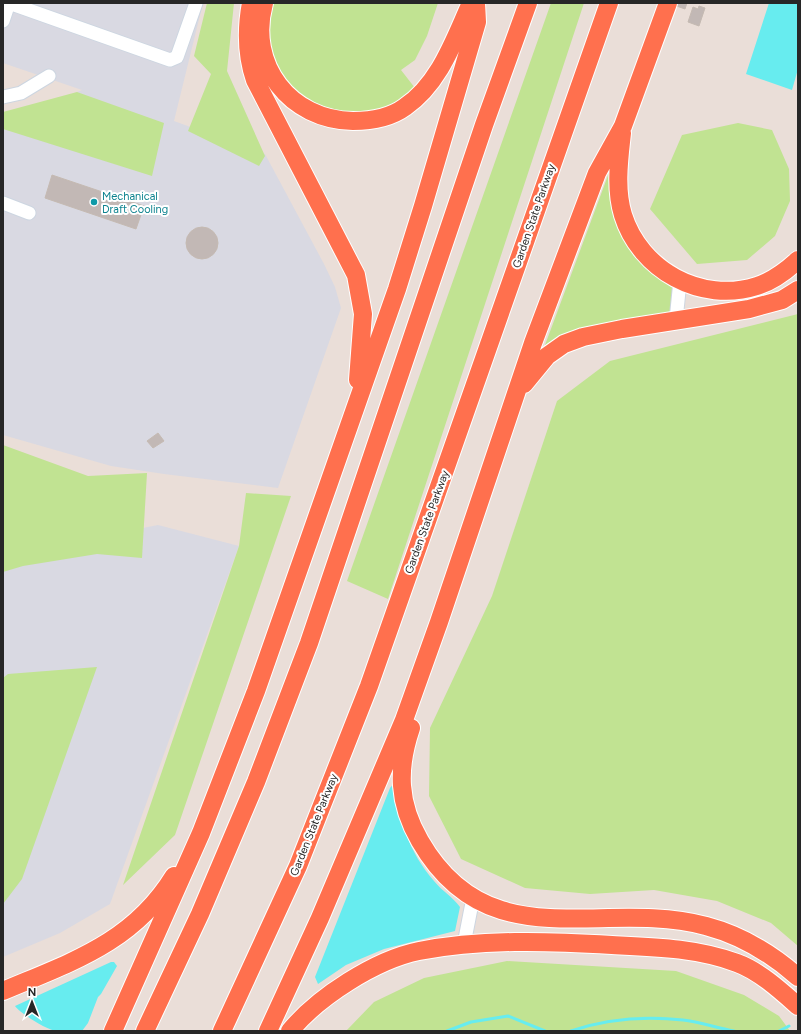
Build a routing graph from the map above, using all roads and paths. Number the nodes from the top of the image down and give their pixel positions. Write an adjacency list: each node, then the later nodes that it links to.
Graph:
1 (9, 3): 2 (street); 10 (street)
2 (196, 3)
3 (251, 3): 21 (highway)
4 (264, 3): 5 (highway)
5 (471, 3)
6 (476, 3): 21 (highway)
7 (528, 3): 30 (highway)
8 (609, 3): 31 (highway, Garden State Parkway)
9 (668, 3): 13 (highway)
10 (3, 21)
11 (50, 76): 12 (street)
12 (3, 97)
13 (623, 126): 17 (highway); 20 (highway)
14 (3, 203): 15 (street)
15 (29, 212)
16 (798, 260): 17 (highway)
17 (680, 281): 19 (street)
18 (798, 290): 19 (highway)
19 (676, 320): 20 (highway)
20 (513, 402): 22 (highway)
21 (355, 411): 23 (highway)
22 (439, 622): 24 (highway); 32 (highway)
23 (201, 833): 27 (highway); 29 (highway)
24 (473, 898): 25 (street); 26 (highway)
25 (464, 944): 28 (highway); 33 (highway)
26 (798, 977)
27 (3, 991)
28 (798, 1006)
29 (113, 1031)
30 (145, 1031)
31 (222, 1031)
32 (268, 1031)
33 (290, 1031)

